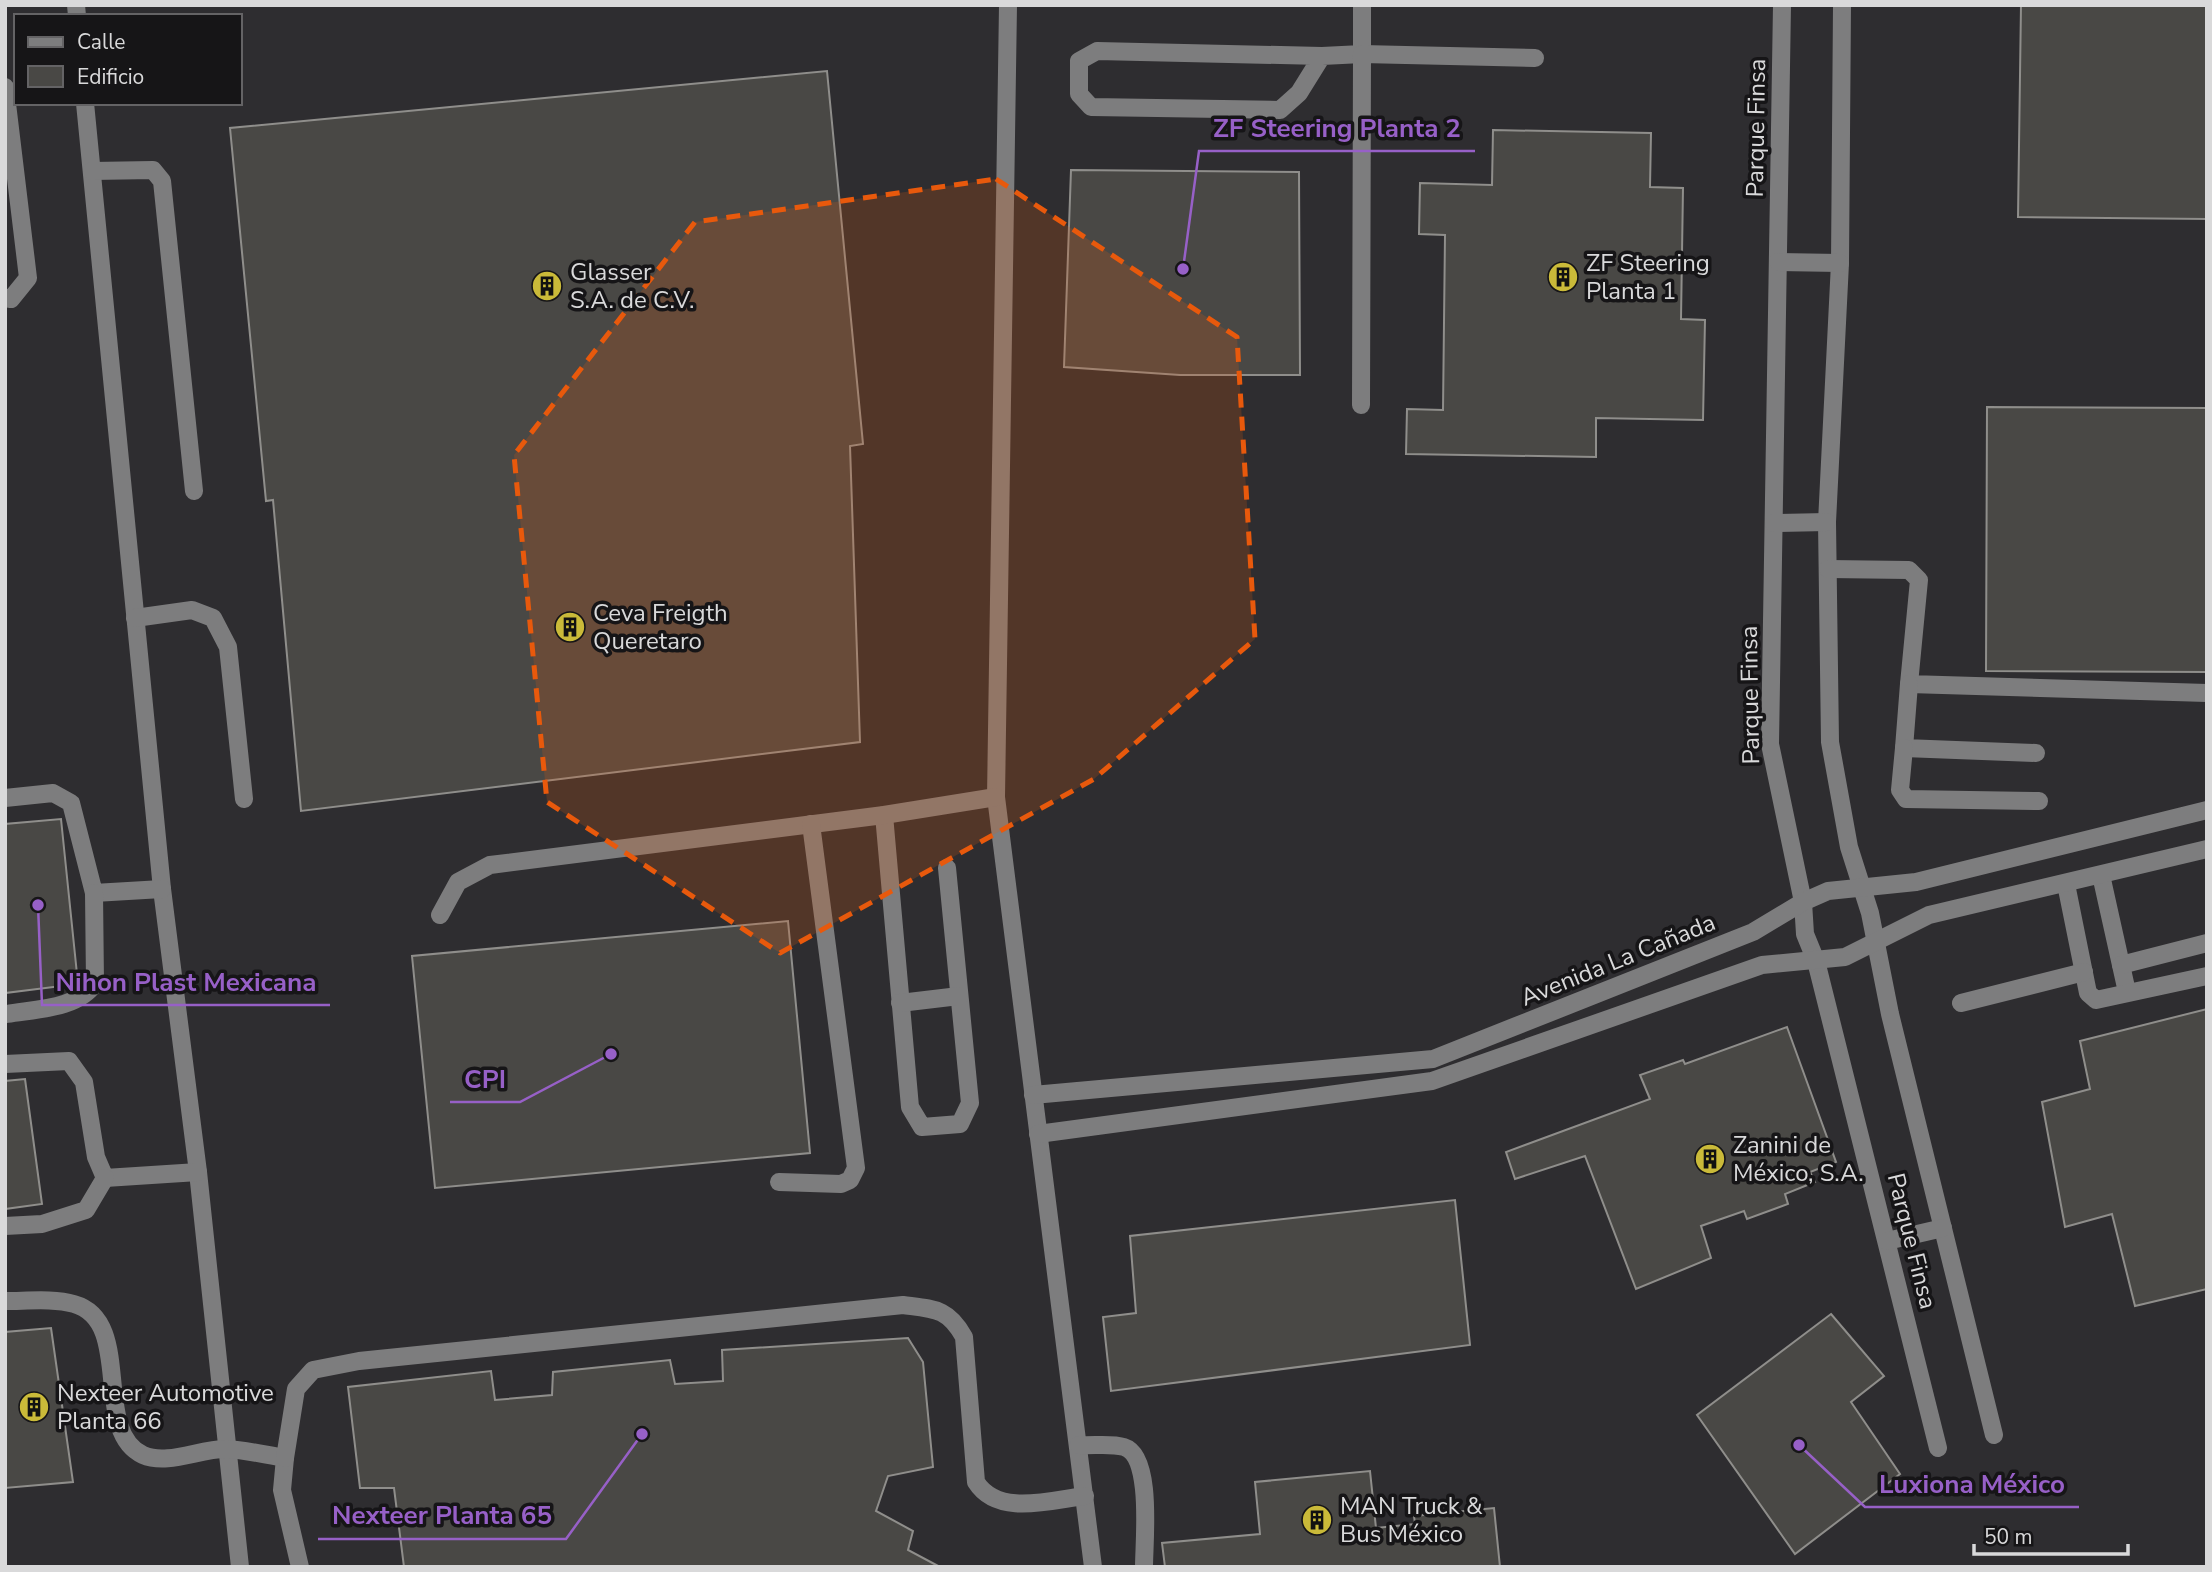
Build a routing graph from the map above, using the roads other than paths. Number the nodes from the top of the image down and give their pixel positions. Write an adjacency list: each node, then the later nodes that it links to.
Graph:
1 (1008, 5): 24 (street)
2 (1362, 5): 5 (street)
3 (1782, 5): 11 (street, Parque Finsa)
4 (1842, 5): 12 (street)
5 (1362, 54): 6 (street); 7 (street); 14 (street)
6 (1322, 57): 6 (street)
7 (1535, 58)
8 (5, 87): 13 (street)
9 (85, 105): 10 (street)
10 (92, 171): 15 (street); 19 (street)
11 (1778, 262): 12 (street); 17 (street, Parque Finsa)
12 (1840, 263): 16 (street)
13 (5, 298)
14 (1361, 405)
15 (194, 491)
16 (1827, 522): 17 (street); 18 (street)
17 (1774, 523): 38 (street, Parque Finsa)
18 (1828, 569): 20 (street); 35 (street)
19 (135, 618): 26 (street); 36 (street)
20 (1909, 684): 21 (street); 22 (street)
21 (2207, 693)
22 (1904, 748): 23 (street); 27 (street)
23 (2036, 753)
24 (996, 797): 29 (street); 52 (street)
25 (5, 798): 37 (street)
26 (244, 799)
27 (2039, 801)
28 (2207, 810): 35 (street, Avenida La Cañada)
29 (884, 815): 30 (street); 48 (street)
30 (811, 824): 39 (street); 56 (street)
31 (2207, 849): 33 (street)
32 (947, 868): 47 (street)
33 (2101, 876): 34 (street); 43 (street)
34 (2066, 884): 41 (street); 44 (street)
35 (1860, 886): 38 (street, Avenida La Cañada); 41 (street)
36 (162, 889): 37 (street); 54 (street)
37 (94, 893): 50 (street)
38 (1802, 902): 42 (street, Parque Finsa); 52 (street, Avenida La Cañada)
39 (440, 915)
40 (2207, 943): 43 (street)
41 (1874, 944): 42 (street); 58 (street)
42 (1816, 961): 53 (street); 59 (street, Parque Finsa)
43 (2121, 965): 46 (street)
44 (2084, 971): 46 (street); 49 (street)
45 (2207, 976): 46 (street)
46 (2127, 992)
47 (959, 996): 48 (street); 48 (street)
48 (900, 1003)
49 (1961, 1003)
50 (7, 1014)
51 (5, 1064): 55 (street)
52 (1033, 1095): 53 (street)
53 (1038, 1134): 62 (street)
54 (198, 1172): 55 (street); 64 (street)
55 (105, 1178): 57 (street)
56 (779, 1182)
57 (5, 1226)
58 (1943, 1228): 59 (street); 61 (street)
59 (1887, 1241): 63 (street, Parque Finsa)
60 (5, 1301): 64 (street)
61 (1994, 1435)
62 (1079, 1446): 66 (street); 70 (street)
63 (1938, 1448)
64 (226, 1449): 65 (street); 67 (street)
65 (285, 1458): 66 (street); 68 (street)
66 (1086, 1496): 69 (street)
67 (240, 1567)
68 (300, 1567)
69 (1093, 1567)
70 (1144, 1567)

